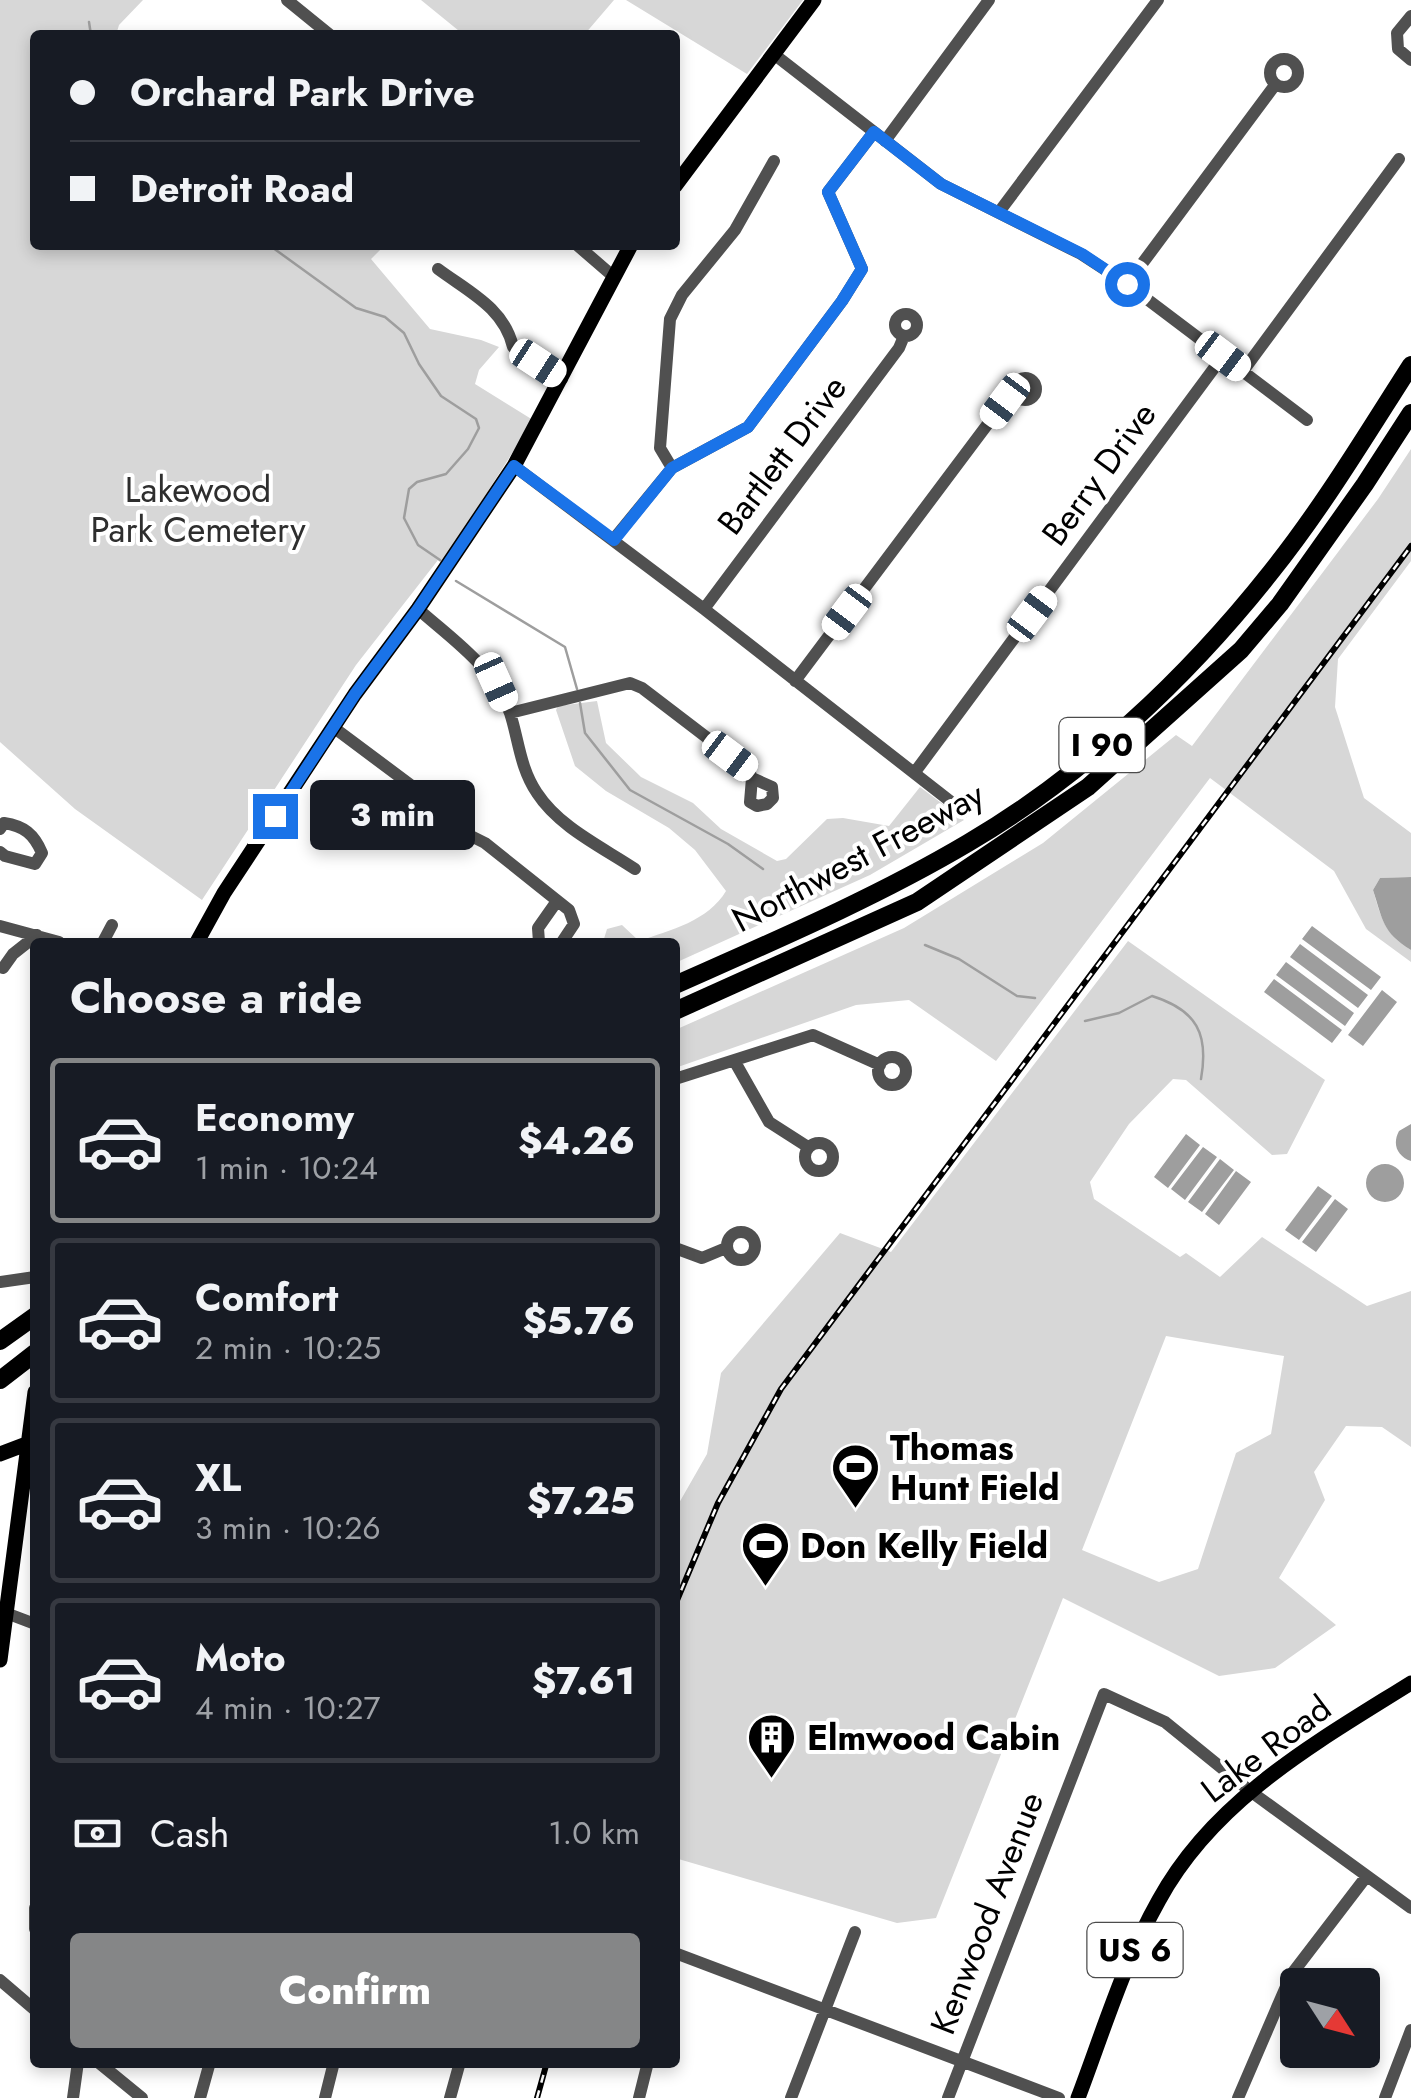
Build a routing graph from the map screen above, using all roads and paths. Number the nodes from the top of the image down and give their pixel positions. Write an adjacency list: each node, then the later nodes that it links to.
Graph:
1 (287, 0): 6 (street)
2 (814, 0): 7 (main road)
3 (989, 0): 10 (street)
4 (1158, 0): 14 (street)
5 (1411, 16): 8 (street)
6 (324, 30)
7 (775, 55): 10 (street); 13 (main road)
8 (1411, 60)
9 (1275, 85): 19 (street)
10 (880, 136): 14 (street); 29 (street)
11 (1399, 158): 23 (street)
12 (774, 161): 29 (street)
13 (680, 179)
14 (999, 212): 19 (street)
15 (583, 250): 18 (street)
16 (629, 250): 18 (main road)
17 (438, 269): 24 (street)
18 (614, 276): 24 (main road)
19 (1127, 284): 21 (street)
20 (904, 336): 32 (street, Bartlett Drive)
21 (1223, 356): 23 (street); 36 (street, Berry Drive)
22 (1411, 365): 54 (highway, Northwest Freeway / I 90)
23 (1242, 371): 27 (street)
24 (562, 379): 28 (main road)
25 (1015, 394): 33 (street)
26 (1411, 412): 55 (highway, Northwest Freeway / I 90)
27 (1307, 420)
28 (514, 466): 30 (street); 31 (main road)
29 (672, 468): 30 (street)
30 (614, 540): 32 (street)
31 (418, 609): 34 (street); 35 (main road)
32 (704, 609): 33 (street)
33 (795, 681): 36 (street)
34 (510, 713): 37 (street); 41 (street)
35 (333, 728): 42 (street); 49 (main road)
36 (915, 772): 38 (street)
37 (752, 778)
38 (964, 812)
39 (0, 829): 40 (street)
40 (0, 852)
41 (636, 869)
42 (556, 902): 50 (street); 51 (street)
43 (112, 925): 48 (street)
44 (0, 926): 45 (street)
45 (36, 935): 46 (street); 47 (street)
46 (32, 938)
47 (46, 938)
48 (105, 938)
49 (199, 938)
50 (539, 938)
51 (564, 938)
52 (30, 940): 53 (street)
53 (1, 967)
54 (680, 983)
55 (680, 1010)
56 (735, 1062): 57 (street); 58 (street); 59 (street)
57 (880, 1065)
58 (680, 1078)
59 (808, 1147)
60 (726, 1248): 61 (street)
61 (680, 1250)
62 (30, 1278): 63 (street)
63 (0, 1282)
64 (30, 1320): 65 (highway)
65 (0, 1342)
66 (30, 1357): 67 (highway)
67 (0, 1380)
68 (30, 1442): 69 (main road)
69 (0, 1454)
70 (30, 1454): 71 (main road)
71 (6, 1613): 72 (street); 73 (main road)
72 (30, 1622)
73 (0, 1660)
74 (1411, 1684): 75 (main road, Lake Road / US 6)
75 (1250, 1791): 76 (street); 84 (street, Kenwood Avenue); 100 (main road, Lake Road / US 6)
76 (1366, 1877): 77 (street); 101 (street)
77 (1411, 1908)
78 (855, 1932): 82 (street)
79 (680, 1957): 82 (street)
80 (0, 1980): 81 (street)
81 (30, 2006)
82 (826, 2010): 84 (street); 97 (street)
83 (1411, 2030): 102 (street)
84 (962, 2062): 98 (street, Kenwood Avenue); 99 (street)
85 (77, 2068): 91 (street)
86 (105, 2068): 92 (street)
87 (208, 2068): 93 (street)
88 (332, 2068): 94 (street)
89 (458, 2068): 95 (street)
90 (646, 2068): 96 (street)
91 (73, 2098)
92 (142, 2098)
93 (200, 2098)
94 (325, 2098)
95 (450, 2098)
96 (639, 2098)
97 (791, 2098)
98 (948, 2098)
99 (1060, 2098)
100 (1078, 2098)
101 (1238, 2098)
102 (1385, 2098)

